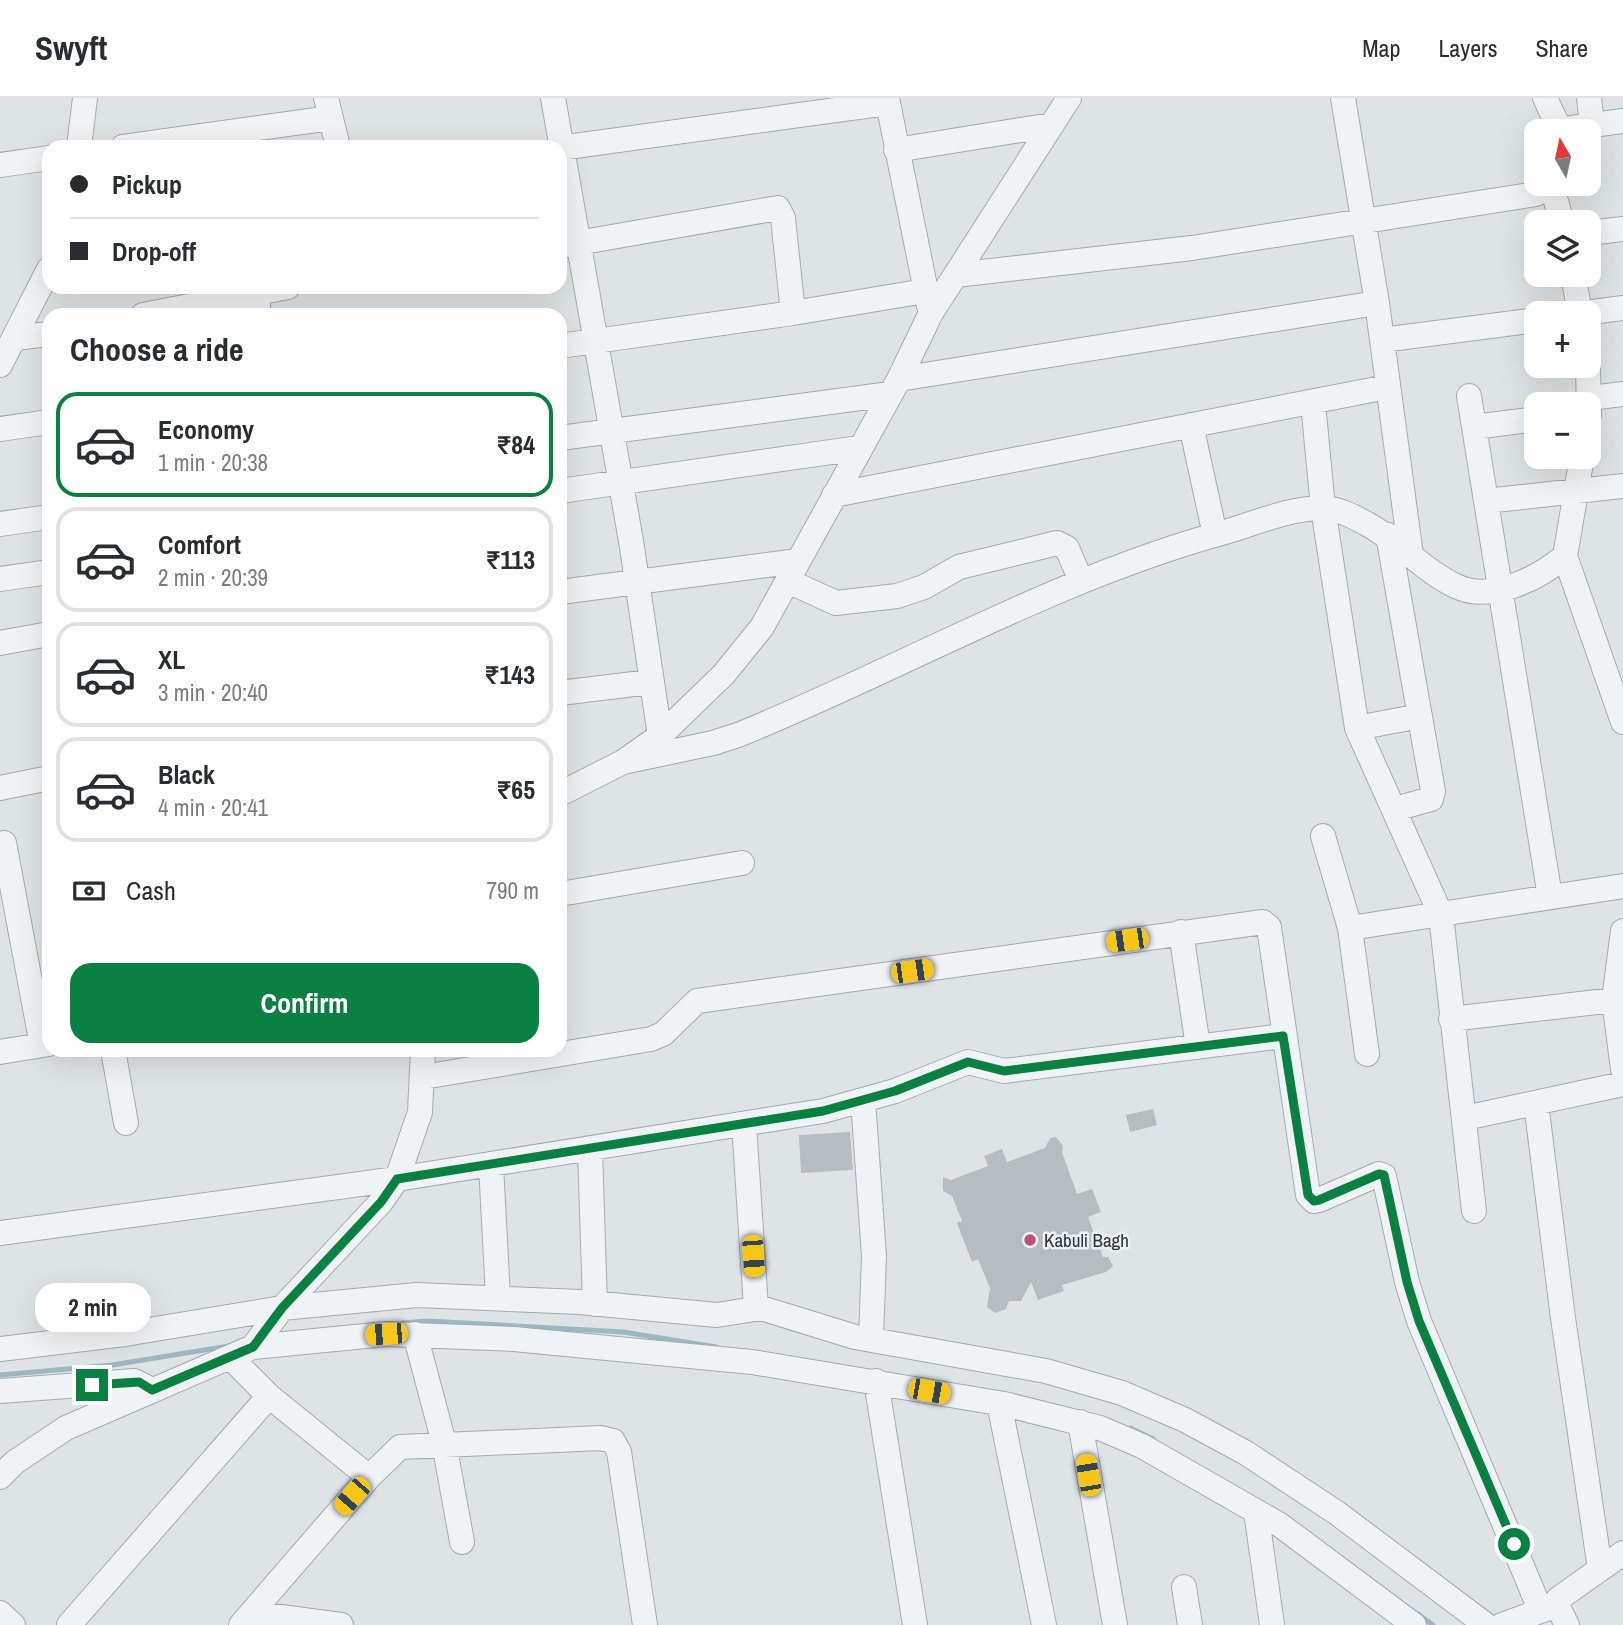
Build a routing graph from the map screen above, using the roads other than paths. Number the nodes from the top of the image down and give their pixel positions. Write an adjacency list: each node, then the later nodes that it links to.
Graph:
1 (85, 98): 14 (street)
2 (553, 98): 17 (street)
3 (1069, 98): 13 (street)
4 (1343, 98): 23 (street)
5 (1545, 98): 9 (street)
6 (1589, 98): 10 (street)
7 (887, 100): 18 (street); 19 (street)
8 (329, 108): 15 (street); 16 (street)
9 (1551, 119)
10 (1591, 119)
11 (1623, 121): 12 (street)
12 (1601, 123)
13 (1052, 125): 19 (street); 28 (street)
14 (80, 140)
15 (160, 140)
16 (336, 140)
17 (559, 140)
18 (567, 147)
19 (896, 150): 31 (street)
20 (42, 159): 21 (street)
21 (0, 165)
22 (1524, 196): 23 (street)
23 (1362, 220): 28 (street); 32 (street)
24 (567, 223): 27 (street)
25 (1623, 229): 26 (street)
26 (1601, 232)
27 (569, 244): 36 (street); 40 (street)
28 (956, 275): 31 (street)
29 (42, 283): 39 (street)
30 (257, 298): 33 (street)
31 (928, 302): 36 (street); 44 (street)
32 (1377, 303): 41 (street); 44 (street)
33 (190, 308)
34 (1623, 309): 35 (street)
35 (1601, 311)
36 (793, 313): 40 (street)
37 (1524, 322): 41 (street)
38 (42, 335): 39 (street)
39 (15, 338): 43 (street)
40 (594, 340): 42 (street); 55 (street)
41 (1382, 340): 45 (street)
42 (567, 345)
43 (0, 365)
44 (894, 387): 55 (street); 57 (street)
45 (1387, 387): 48 (street); 70 (street)
46 (1623, 394): 49 (street)
47 (1469, 396): 53 (street)
48 (1313, 403): 52 (street); 65 (street)
49 (1601, 405)
50 (1524, 421): 53 (street)
51 (42, 423): 54 (street)
52 (1191, 425): 63 (street); 68 (street)
53 (1474, 427): 64 (street)
54 (0, 429)
55 (612, 430): 56 (street); 59 (street)
56 (567, 437)
57 (859, 448): 59 (street); 63 (street)
58 (1580, 469): 62 (street)
59 (620, 480): 61 (street); 76 (street)
60 (1623, 486): 62 (street)
61 (567, 490)
62 (1576, 492): 64 (street); 71 (street)
63 (834, 495): 72 (street)
64 (1486, 501): 77 (street)
65 (1323, 508): 68 (street); 69 (street); 85 (street)
66 (42, 517): 67 (street)
67 (0, 524)
68 (1215, 535): 75 (street)
69 (1388, 535): 70 (street); 83 (street)
70 (1411, 555): 77 (street)
71 (1565, 556): 77 (street); 84 (street)
72 (793, 571): 75 (street); 76 (street); 86 (street)
73 (42, 573): 74 (street)
74 (0, 579)
75 (1082, 581): 87 (street)
76 (637, 582): 78 (street); 81 (street)
77 (1500, 589): 97 (street)
78 (567, 591)
79 (42, 635): 80 (street)
80 (0, 643)
81 (650, 682): 82 (street); 86 (street)
82 (567, 692)
83 (1420, 716): 85 (street); 91 (street)
84 (1623, 722)
85 (1357, 728): 91 (street)
86 (660, 736): 87 (street)
87 (623, 762): 90 (street)
88 (42, 779): 89 (street)
89 (0, 788)
90 (567, 790)
91 (1395, 809): 98 (street)
92 (1322, 836): 99 (street)
93 (4, 843): 104 (street)
94 (743, 863): 96 (street)
95 (1623, 886): 97 (street)
96 (567, 893)
97 (1550, 897): 98 (street)
98 (1441, 915): 99 (street); 103 (street)
99 (1350, 928): 110 (street)
100 (1623, 931): 102 (street)
101 (1181, 932): 105 (street); 107 (street); 109 (street)
102 (1614, 1000): 103 (street); 114 (street)
103 (1451, 1020): 119 (street)
104 (42, 1026)
105 (1283, 1036): 107 (street); 150 (street)
106 (42, 1046): 108 (street)
107 (1198, 1047): 117 (street)
108 (0, 1052)
109 (567, 1053)
110 (1367, 1054)
111 (114, 1057): 120 (street)
112 (423, 1057): 115 (street)
113 (543, 1057): 115 (street)
114 (1623, 1069)
115 (423, 1077): 124 (street)
116 (1623, 1084): 118 (street)
117 (863, 1100): 121 (street); 132 (street)
118 (1536, 1103): 119 (street); 147 (street)
119 (1465, 1118): 125 (street)
120 (126, 1123)
121 (744, 1124): 122 (street); 129 (street)
122 (590, 1150): 123 (street); 128 (street)
123 (491, 1165): 124 (street); 127 (street)
124 (397, 1179): 126 (street); 130 (street)
125 (1474, 1211)
126 (0, 1233)
127 (498, 1297): 128 (street); 130 (street)
128 (596, 1304): 129 (street)
129 (756, 1308): 132 (street)
130 (279, 1312): 133 (street); 134 (street)
131 (415, 1334): 134 (street); 135 (street); 141 (street)
132 (871, 1339): 162 (street)
133 (0, 1349)
134 (247, 1350): 136 (street); 138 (street)
135 (876, 1381): 139 (street); 156 (street)
136 (152, 1390): 137 (street); 142 (street)
137 (0, 1391)
138 (270, 1396): 143 (street); 153 (street)
139 (999, 1403): 140 (street); 157 (street)
140 (1080, 1422): 144 (street); 158 (street)
141 (444, 1443): 143 (street); 145 (street); 155 (street)
142 (5, 1463)
143 (369, 1477): 151 (street)
144 (1256, 1511): 160 (street); 161 (street)
145 (462, 1542)
146 (1623, 1553): 147 (street)
147 (1600, 1569): 150 (street)
148 (1184, 1587): 159 (street)
149 (0, 1613): 152 (street)
150 (1555, 1613): 163 (street)
151 (246, 1619): 154 (street)
152 (13, 1625)
153 (69, 1625)
154 (341, 1625)
155 (645, 1625)
156 (915, 1625)
157 (1044, 1625)
158 (1115, 1625)
159 (1190, 1625)
160 (1272, 1625)
161 (1414, 1625)
162 (1486, 1625)
163 (1502, 1625)

